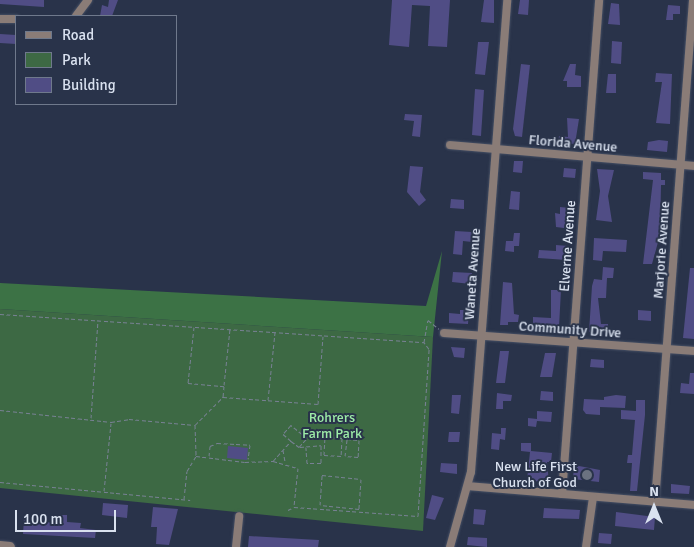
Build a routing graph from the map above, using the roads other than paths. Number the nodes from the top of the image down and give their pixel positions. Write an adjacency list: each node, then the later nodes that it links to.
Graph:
1 (88, 0): 5 (street)
2 (507, 0): 9 (street, Waneta Avenue)
3 (599, 0): 10 (street, Elverne Avenue)
4 (693, 0): 11 (street, Marjorie Avenue)
5 (77, 15)
6 (0, 19): 7 (street)
7 (15, 20)
8 (450, 144): 9 (street, Florida Avenue)
9 (495, 150): 10 (street, Florida Avenue); 14 (street, Waneta Avenue)
10 (587, 157): 11 (street, Florida Avenue); 15 (street, Elverne Avenue)
11 (681, 165): 12 (street, Florida Avenue); 16 (street, Marjorie Avenue)
12 (694, 166)
13 (444, 332): 14 (street, Community Drive)
14 (481, 335): 15 (street, Community Drive); 18 (street, Waneta Avenue)
15 (573, 342): 16 (street, Community Drive); 19 (street, Elverne Avenue)
16 (667, 349): 17 (street, Community Drive); 21 (street, Marjorie Avenue)
17 (694, 352)
18 (468, 486): 19 (street); 27 (street, Waneta Avenue)
19 (562, 494): 20 (street)
20 (593, 496): 21 (street); 28 (street)
21 (656, 502): 22 (street)
22 (694, 505)
23 (239, 516): 26 (street)
24 (0, 546): 25 (street)
25 (10, 547)
26 (236, 547)
27 (450, 547)
28 (586, 547)

